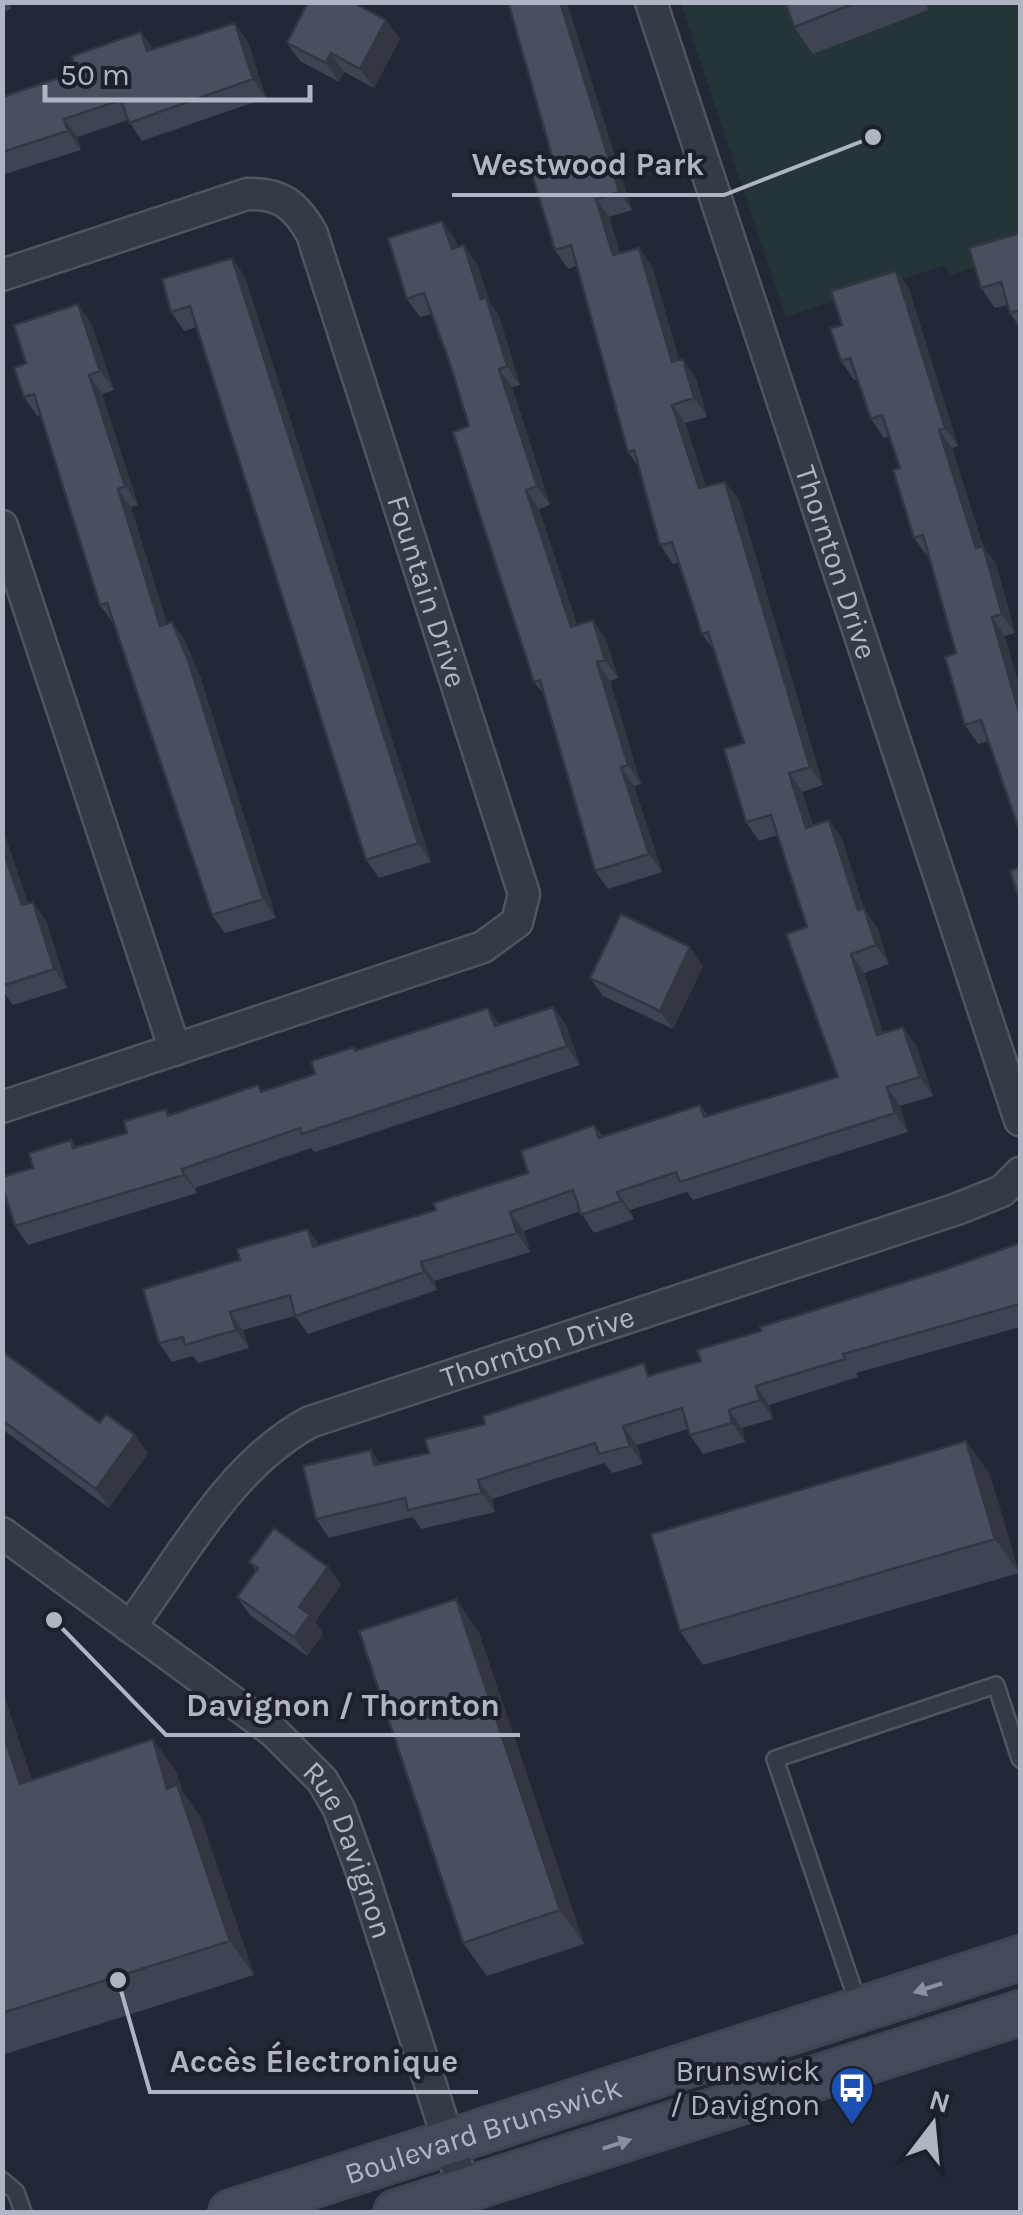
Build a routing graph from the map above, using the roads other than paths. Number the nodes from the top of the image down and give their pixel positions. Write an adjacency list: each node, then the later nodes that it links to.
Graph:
1 (650, 2): 6 (street, Thornton Drive)
2 (2, 275): 4 (street, Fountain Drive)
3 (2, 526): 4 (street)
4 (175, 1050): 5 (street, Fountain Drive)
5 (2, 1107)
6 (1020, 1120)
7 (1020, 1173): 9 (street, Thornton Drive)
8 (2, 1533): 9 (street, Rue Davignon)
9 (130, 1627): 14 (street, Rue Davignon)
10 (1020, 1758): 12 (lane)
11 (1020, 1958): 12 (street, Boulevard Brunswick, one-way to 12)
12 (860, 2010): 14 (street, Boulevard Brunswick)
13 (1020, 2013): 16 (street, Boulevard Brunswick, one-way to 13)
14 (448, 2141): 16 (street, Rue Davignon); 18 (street, Boulevard Brunswick)
15 (2, 2180): 17 (lane)
16 (467, 2202): 19 (street, Boulevard Brunswick)
17 (23, 2212)
18 (231, 2212)
19 (396, 2212)

